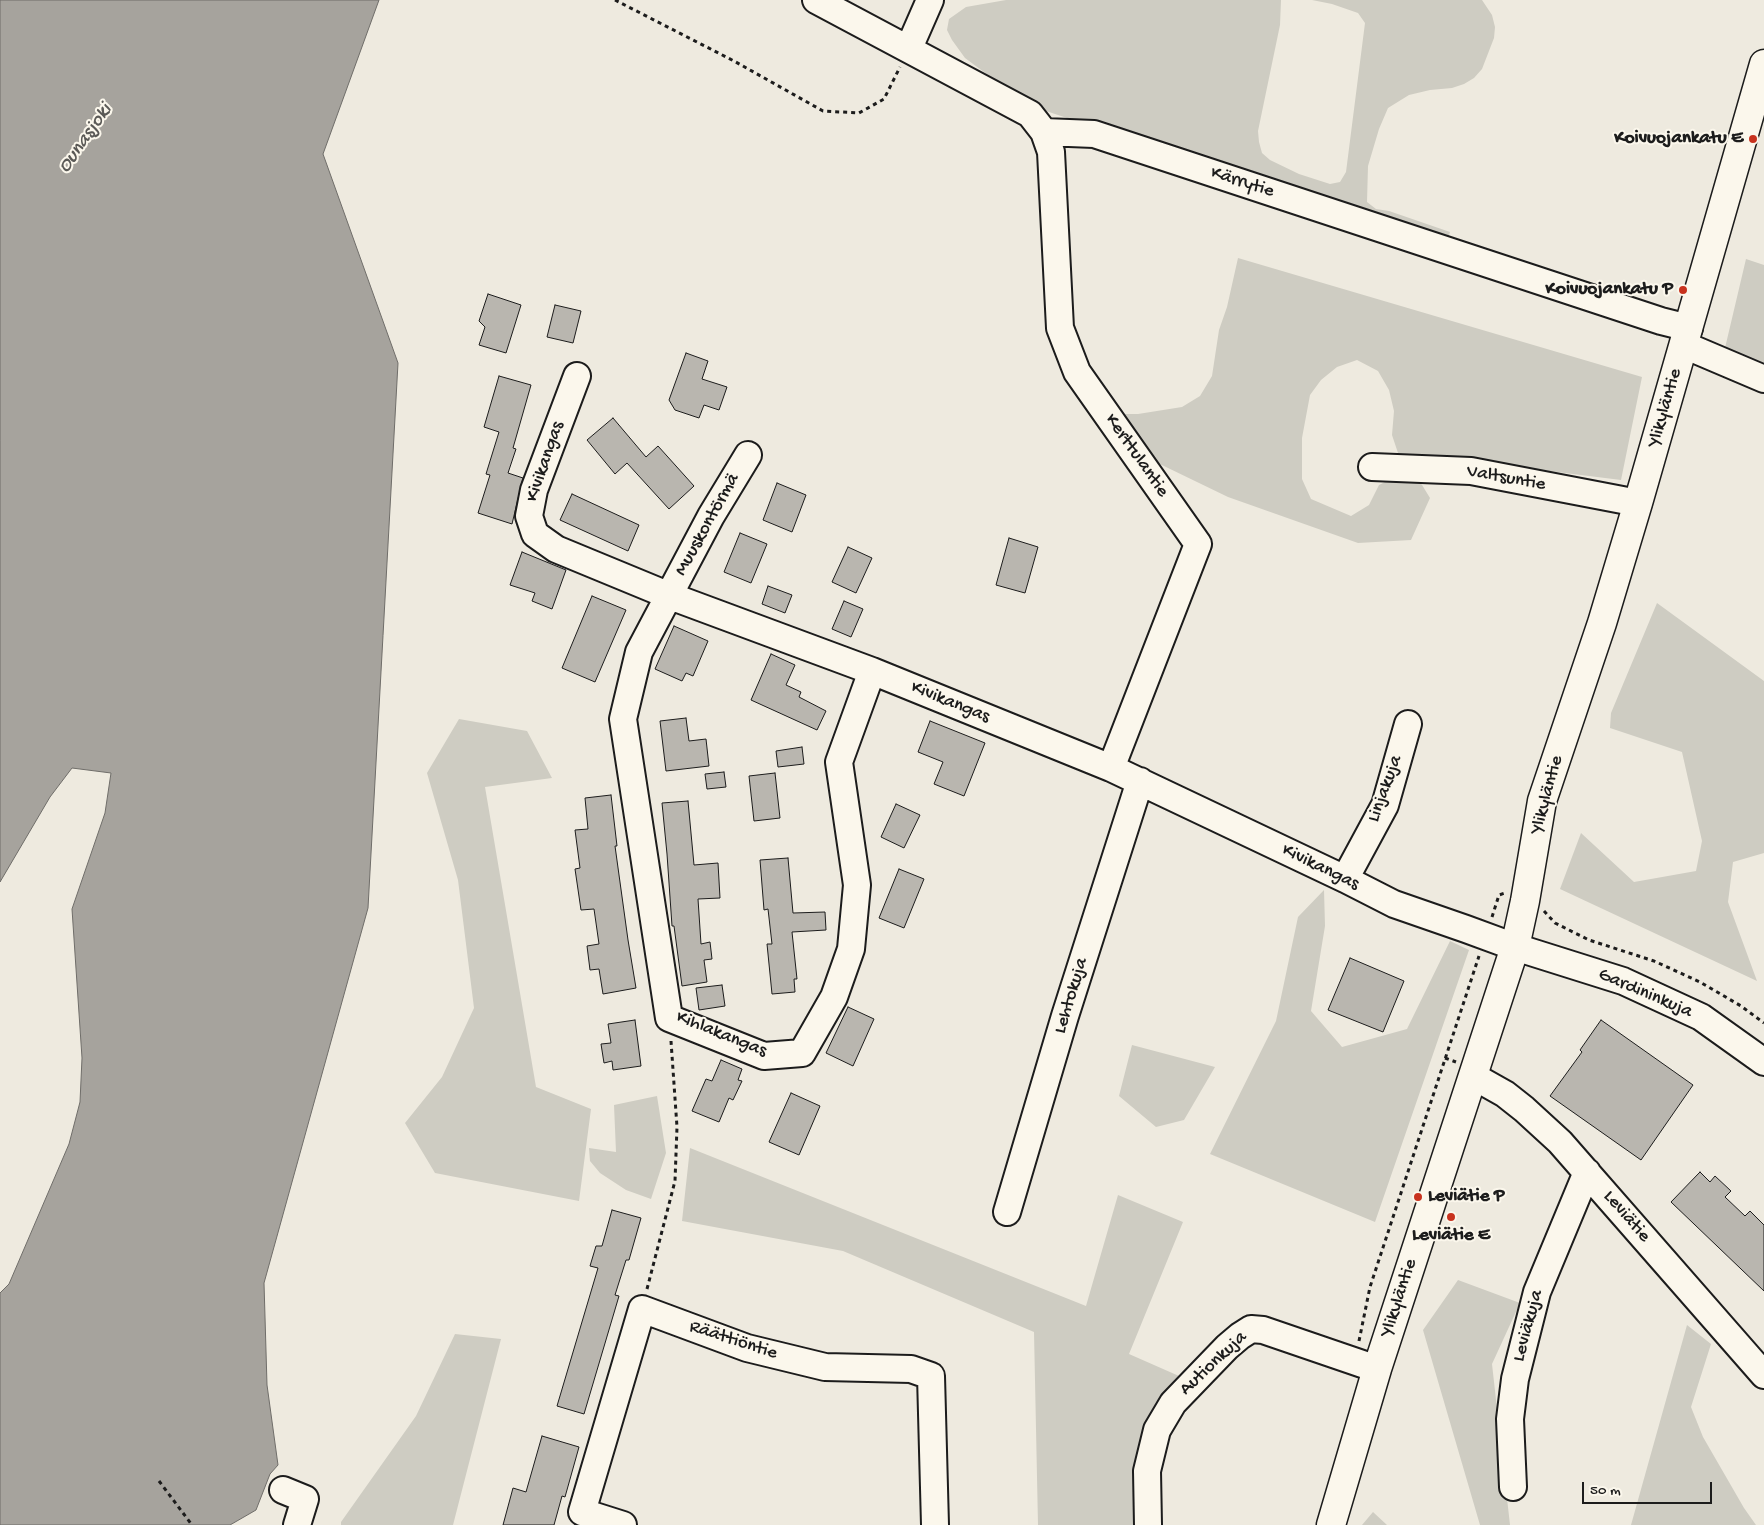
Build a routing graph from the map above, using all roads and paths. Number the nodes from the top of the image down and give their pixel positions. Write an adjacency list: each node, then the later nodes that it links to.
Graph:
1 (614, 0): 4 (path)
2 (816, 0): 4 (street)
3 (930, 0): 4 (street)
4 (909, 48): 6 (street)
5 (1764, 64): 7 (main road, Ylikyläntie)
6 (1044, 132): 7 (street, Kärrytie); 16 (street, Kerttulantie)
7 (1687, 336): 9 (street, Kärrytie); 12 (main road, Ylikyläntie)
8 (577, 376): 13 (street, Kivikangas)
9 (1764, 378)
10 (748, 455): 13 (street, Muuskontörmä)
11 (1372, 467): 12 (street, Valtsuntie)
12 (1638, 503): 19 (main road, Ylikyläntie)
13 (670, 596): 14 (street, Kivikangas); 21 (street, Kihlakangas)
14 (872, 671): 16 (street, Kivikangas); 21 (street, Kihlakangas)
15 (1408, 724): 18 (street, Linjakuja)
16 (1111, 768): 17 (street, Kivikangas)
17 (1140, 781): 18 (street, Kivikangas); 26 (street, Lehtokuja)
18 (1345, 880): 20 (street, Kivikangas)
19 (1515, 897): 20 (main road, Ylikyläntie); 22 (path)
20 (1515, 948): 23 (street, Gardininkuja); 24 (main road, Ylikyläntie)
21 (669, 1018): 27 (path)
22 (1764, 1023)
23 (1764, 1062)
24 (1473, 1076): 25 (street, Leviätie); 28 (main road, Ylikyläntie)
25 (1586, 1172): 29 (street, Leviätie); 31 (street, Leviäkuja)
26 (1007, 1212)
27 (642, 1309): 35 (street); 36 (street, Räättiöntie)
28 (1377, 1368): 37 (street, Autionkuja); 38 (main road, Ylikyläntie)
29 (1764, 1375)
30 (159, 1480): 33 (path)
31 (1512, 1487)
32 (283, 1490): 34 (street)
33 (192, 1525)
34 (297, 1525)
35 (623, 1525)
36 (934, 1525)
37 (1148, 1525)
38 (1331, 1525)

